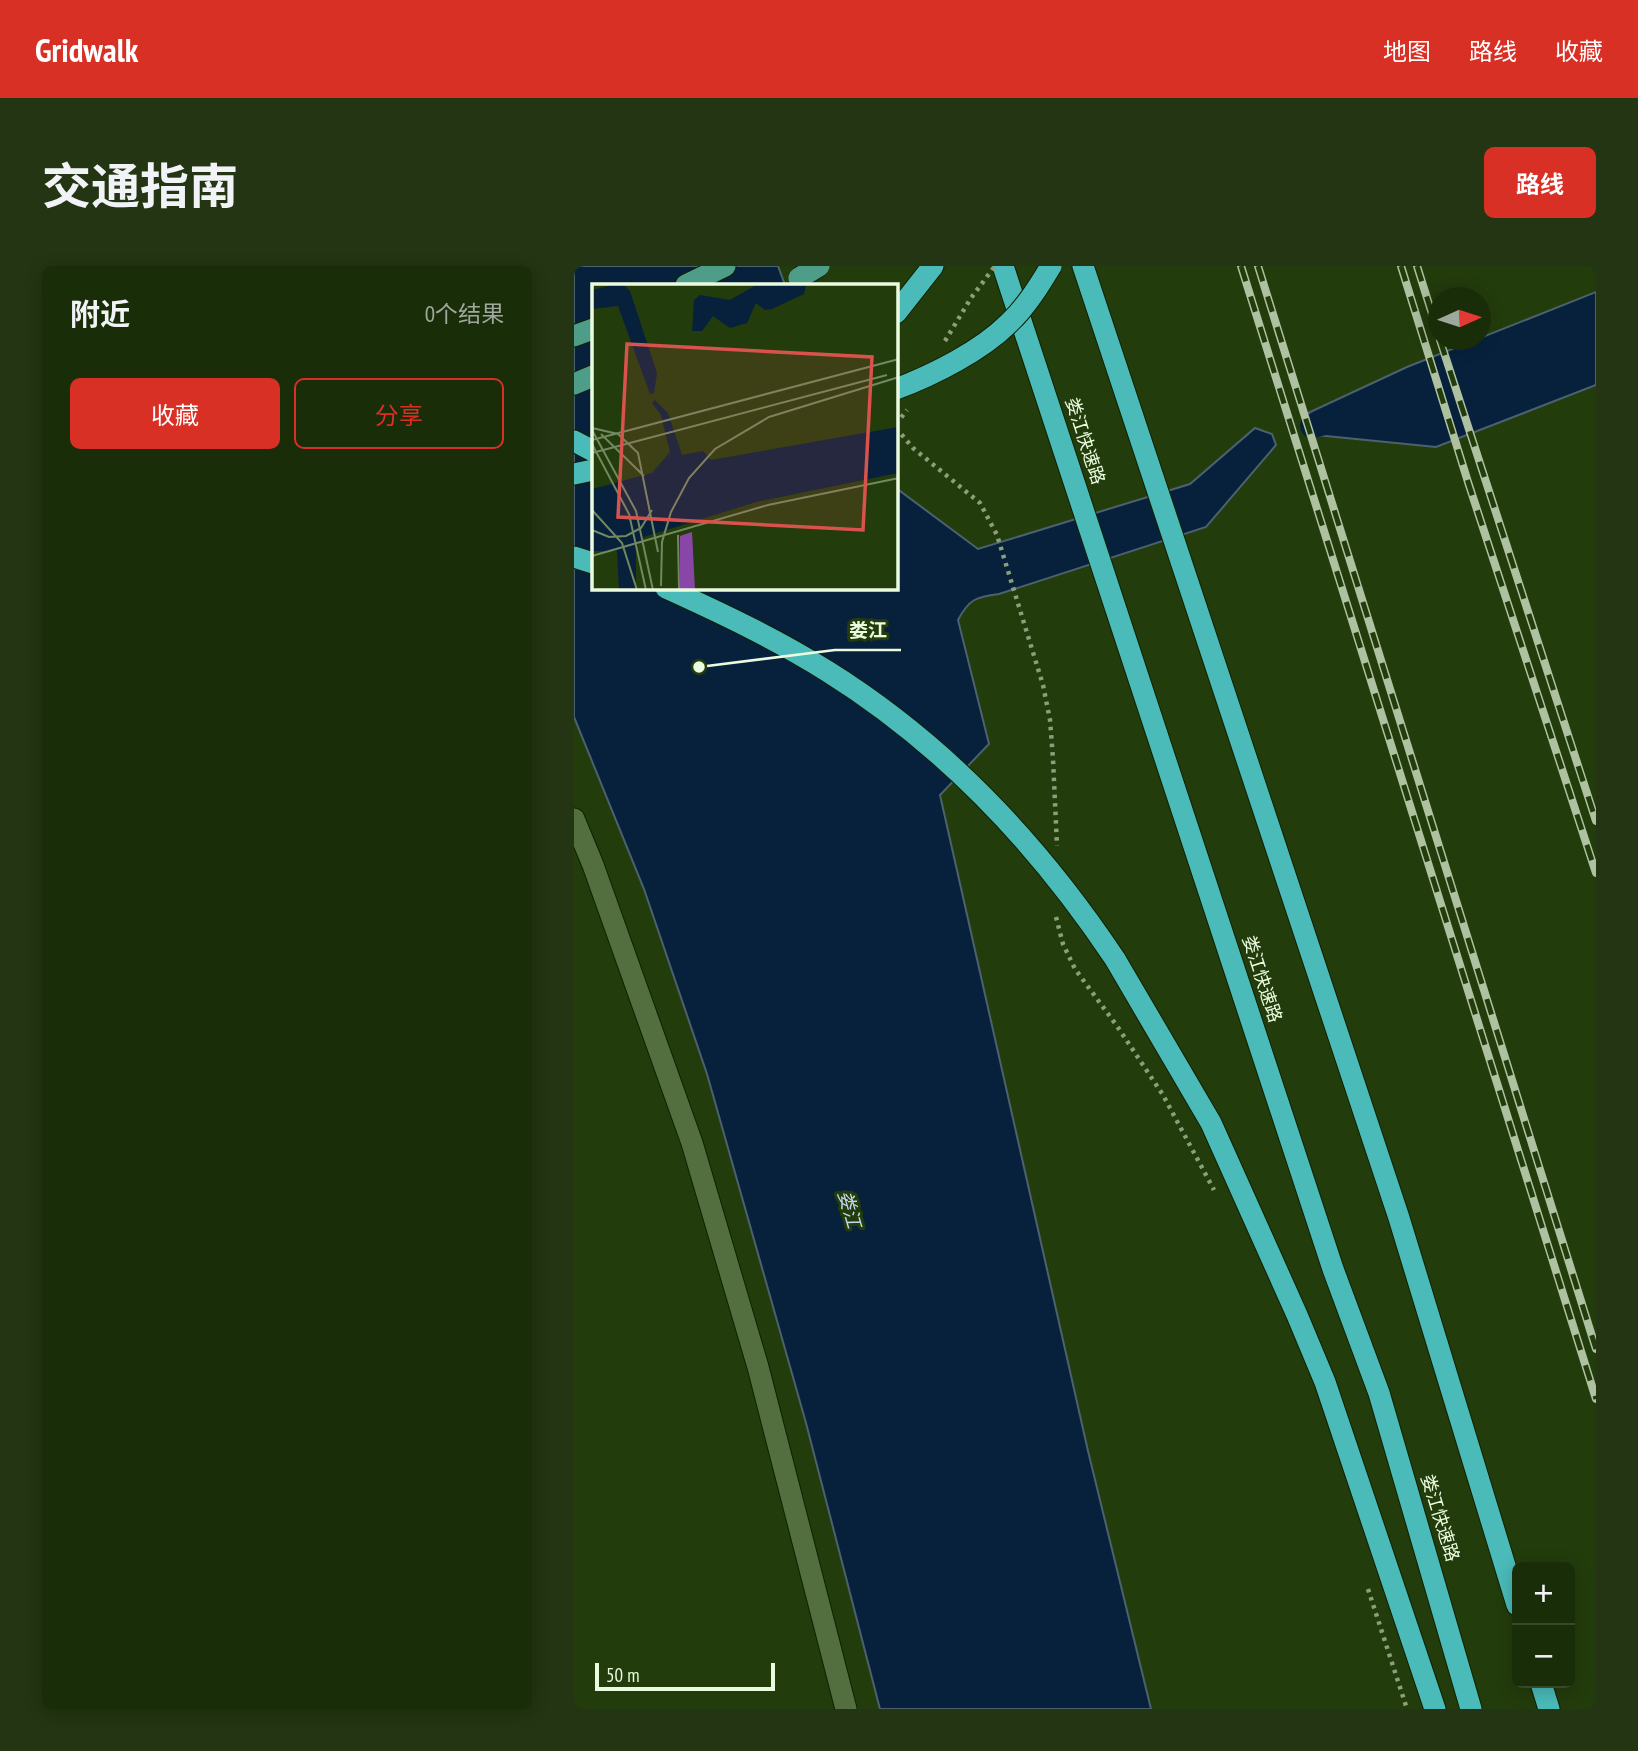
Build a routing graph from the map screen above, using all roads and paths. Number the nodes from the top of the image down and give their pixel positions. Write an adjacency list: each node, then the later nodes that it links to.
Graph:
1 (725, 266): 7 (main road)
2 (820, 266): 8 (main road, bridge)
3 (933, 266): 9 (highway)
4 (1003, 266): 33 (highway, 娄江快速路)
5 (1051, 266): 14 (highway, bridge)
6 (1083, 266): 28 (highway)
7 (688, 284)
8 (787, 284)
9 (898, 310)
10 (592, 329): 11 (main road)
11 (574, 336)
12 (592, 376): 13 (main road)
13 (574, 384)
14 (898, 388)
15 (898, 430): 24 (path)
16 (574, 441): 17 (highway)
17 (592, 450)
18 (592, 470): 19 (highway)
19 (574, 474)
20 (574, 557): 21 (highway)
21 (592, 563)
22 (670, 590): 32 (highway, bridge)
23 (574, 819): 30 (street)
24 (1056, 858)
25 (1055, 907): 26 (path)
26 (1215, 1192)
27 (1365, 1579): 31 (path)
28 (1512, 1589)
29 (1543, 1688): 34 (highway)
30 (846, 1709)
31 (1407, 1709)
32 (1435, 1709)
33 (1471, 1709)
34 (1549, 1709)

